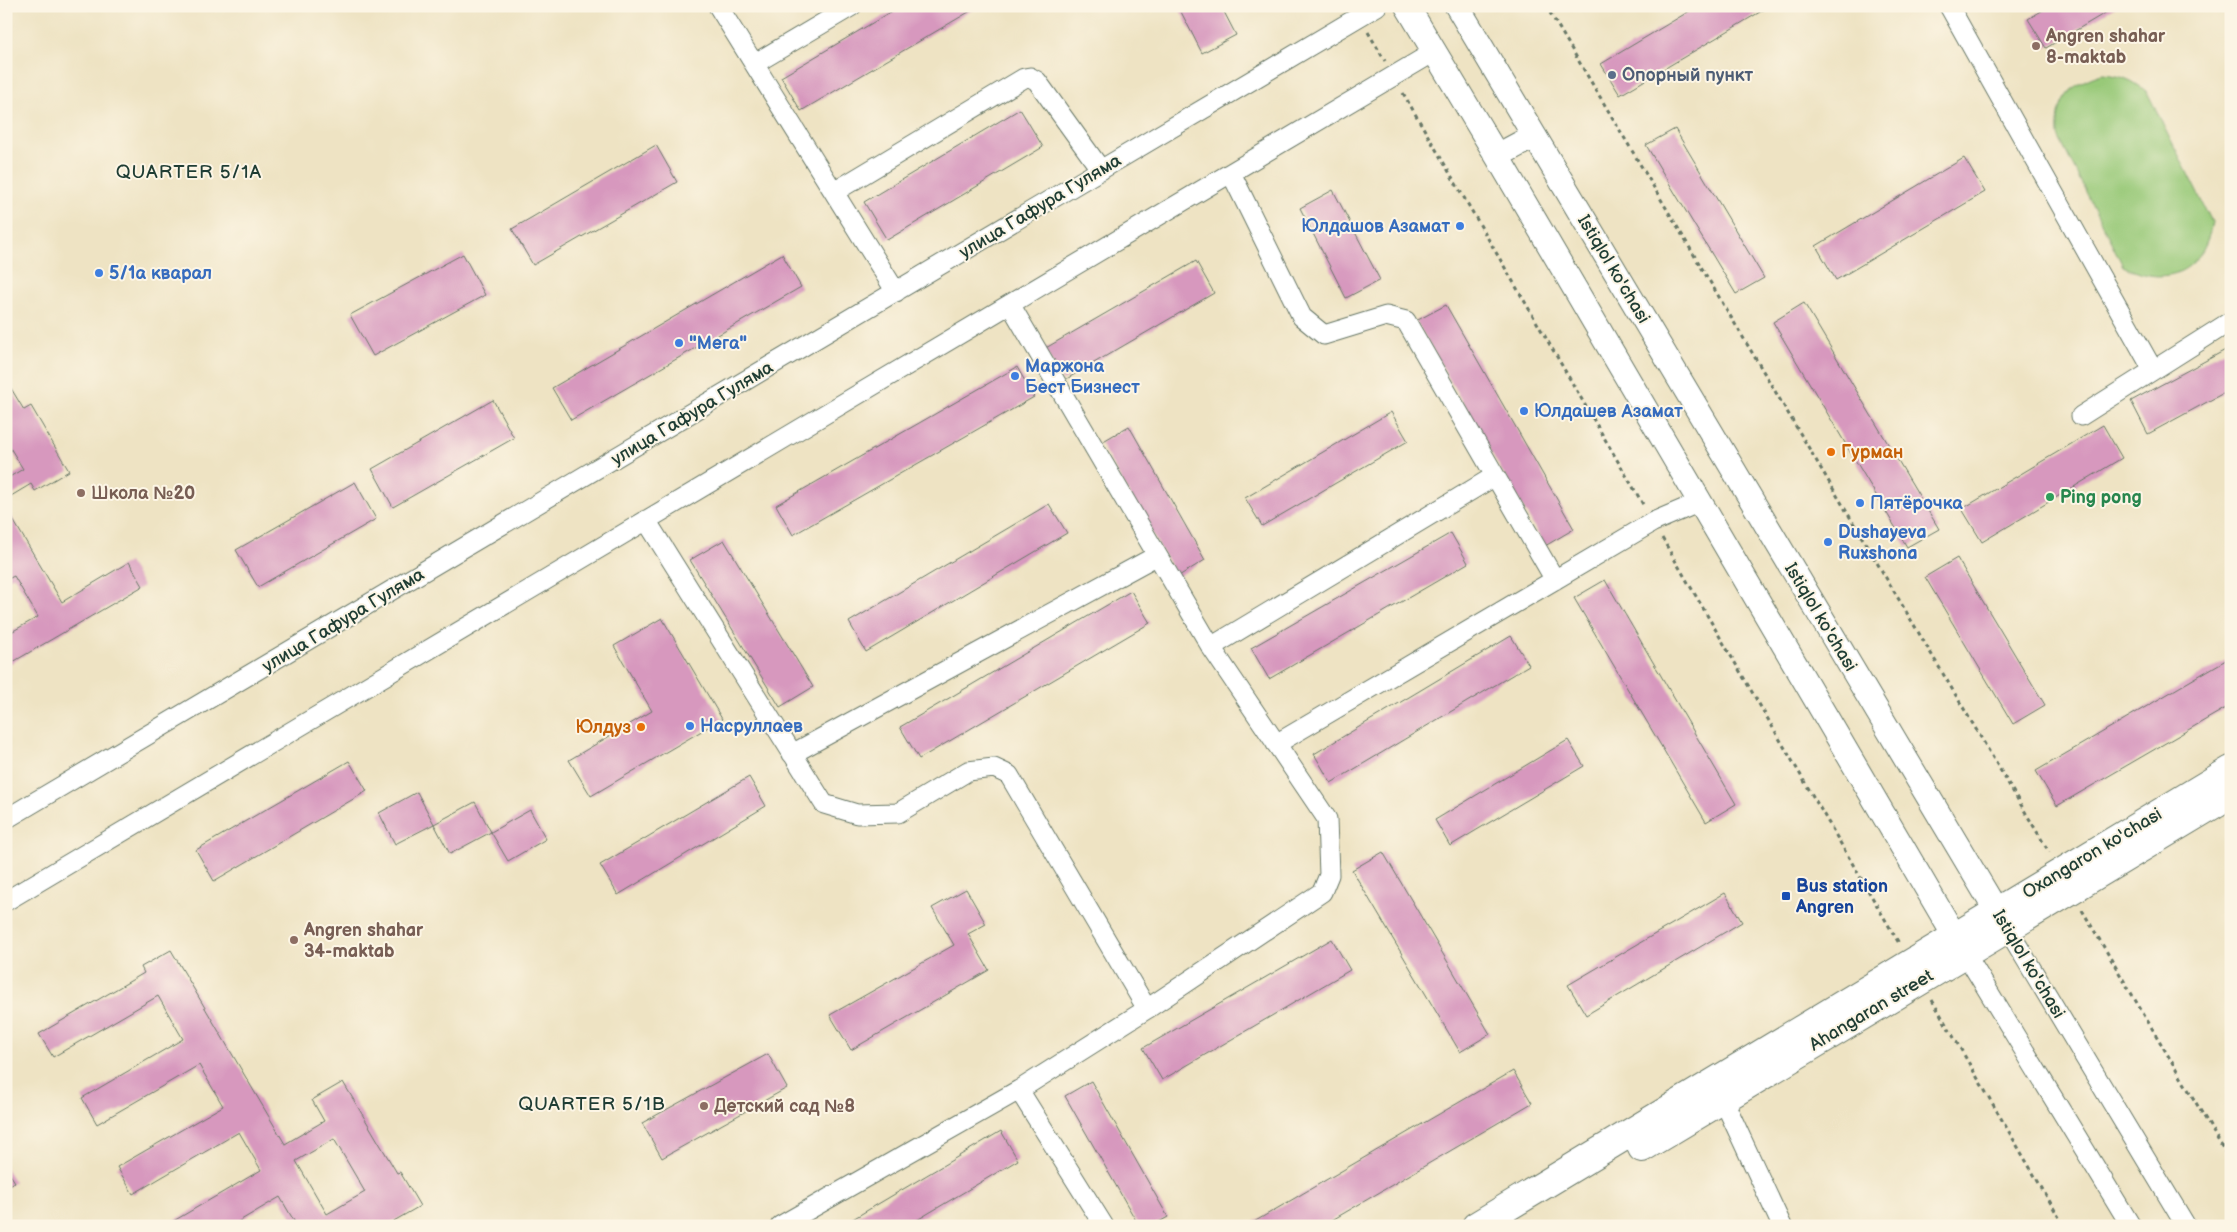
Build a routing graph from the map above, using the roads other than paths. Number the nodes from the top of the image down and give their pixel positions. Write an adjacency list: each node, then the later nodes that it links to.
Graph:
1 (718, 6): 8 (street)
2 (852, 6): 8 (street)
3 (1377, 6): 11 (street, улица Гафура Гуляма)
4 (1406, 6): 7 (main road)
5 (1457, 6): 9 (main road, Istiqlol ko'chasi)
6 (1949, 6): 17 (street)
7 (1434, 52): 10 (main road); 12 (street)
8 (754, 64): 13 (street)
9 (1534, 136): 10 (main road); 32 (main road, Istiqlol ko'chasi)
10 (1497, 156): 20 (main road)
11 (1101, 170): 13 (street); 14 (street, улица Гафура Гуляма)
12 (1231, 172): 15 (street); 19 (street)
13 (834, 192): 14 (street)
14 (896, 292): 29 (street, улица Гафура Гуляма)
15 (1010, 304): 21 (street); 22 (street)
16 (2231, 321): 17 (street)
17 (2153, 370): 18 (street)
18 (2081, 416)
19 (1495, 476): 23 (street); 24 (street)
20 (1700, 502): 23 (street); 33 (main road)
21 (646, 520): 26 (street); 31 (street)
22 (1156, 556): 24 (street); 26 (street)
23 (1555, 580): 25 (street)
24 (1211, 647): 25 (street)
25 (1276, 744): 35 (street)
26 (792, 754): 35 (street)
27 (2231, 770): 30 (highway, Oxangaron ko'chasi)
28 (2231, 794): 30 (highway, Ahangaran street)
29 (6, 820)
30 (2066, 881): 32 (highway, Ahangaran street)
31 (6, 901)
32 (2001, 919): 33 (highway, Ahangaran street); 44 (street, Istiqlol ko'chasi)
33 (1959, 945): 34 (highway, Ahangaran street); 43 (street)
34 (1915, 971): 37 (highway, Ahangaran street); 40 (highway, Ahangaran street)
35 (1148, 1009): 36 (street)
36 (1019, 1090): 38 (street); 39 (street)
37 (1723, 1099): 41 (highway, Ahangaran street); 42 (street)
38 (780, 1226)
39 (1104, 1226)
40 (1476, 1226)
41 (1512, 1226)
42 (1782, 1226)
43 (2131, 1226)
44 (2186, 1226)

